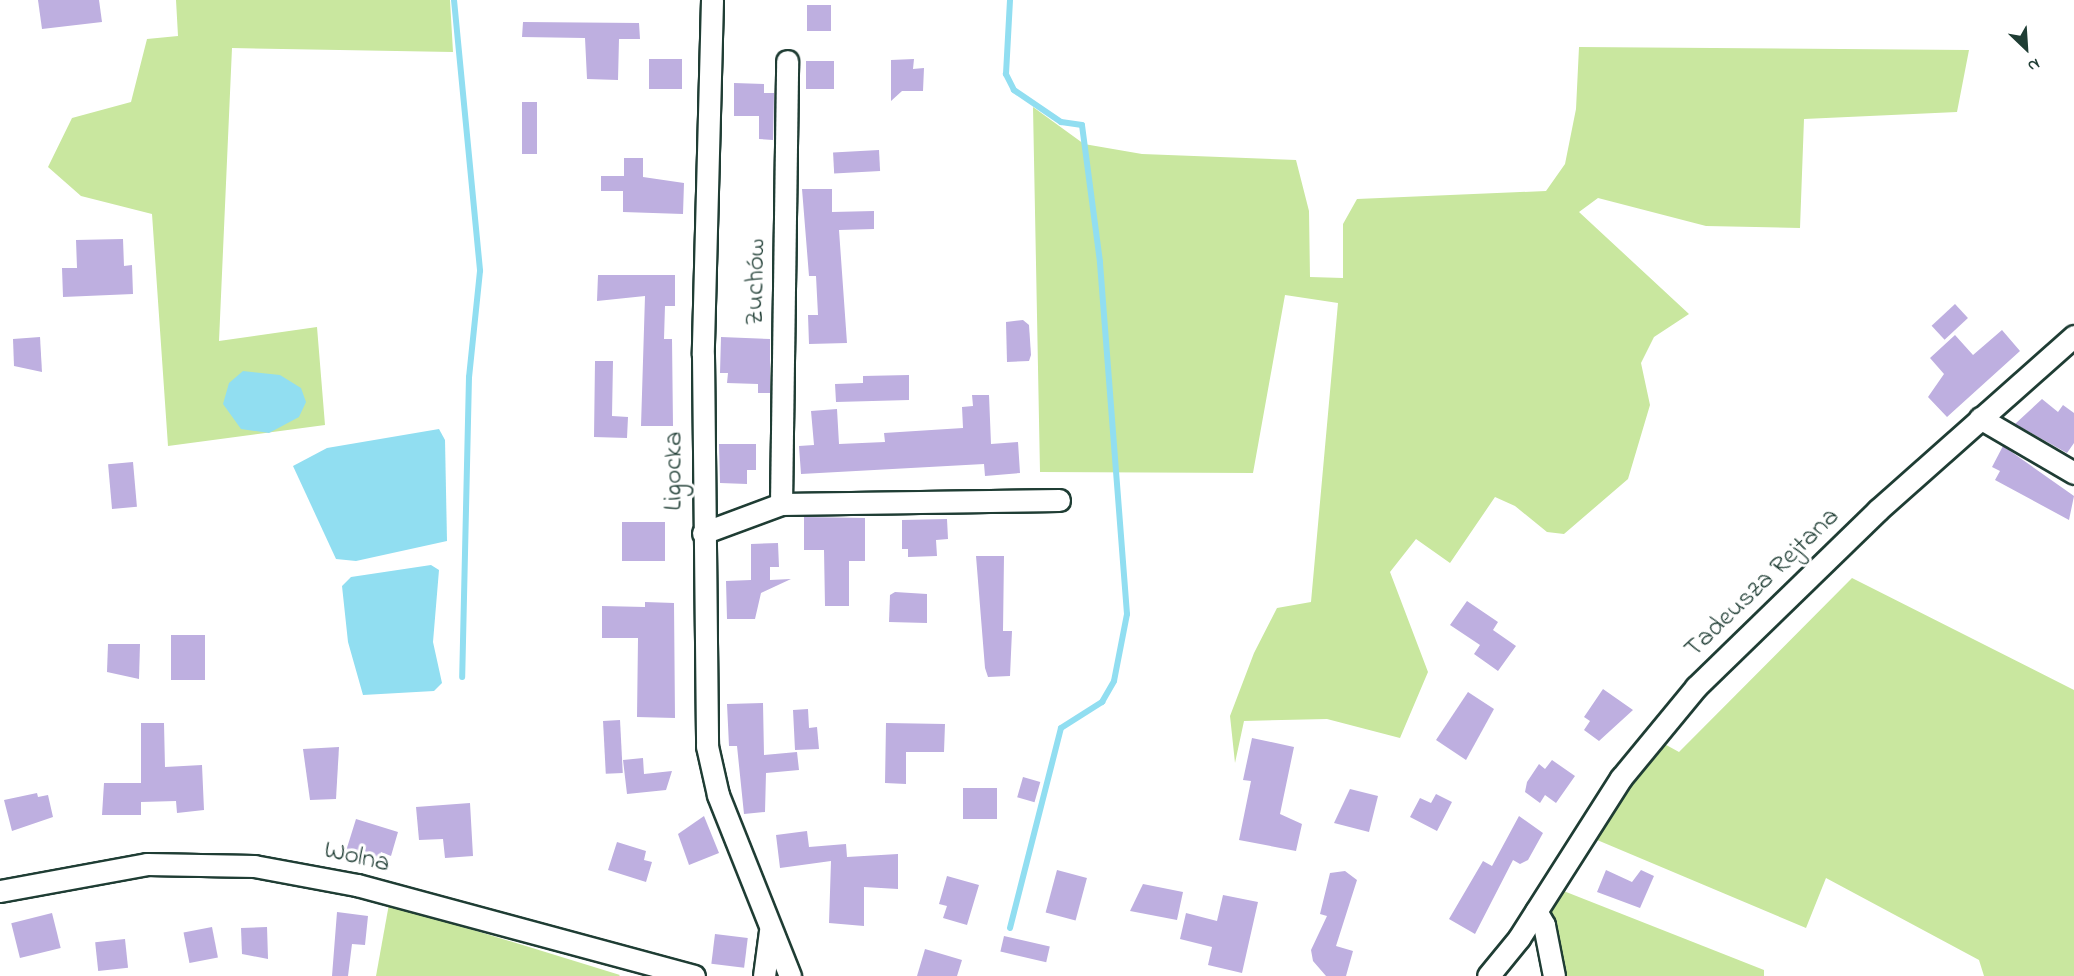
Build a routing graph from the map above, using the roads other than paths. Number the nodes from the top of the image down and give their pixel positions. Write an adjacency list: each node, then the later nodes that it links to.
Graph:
1 (712, 0): 8 (street, Ligocka)
2 (787, 61): 7 (street, Zuchów)
3 (2074, 336): 4 (street, Tadeusza Rejtana)
4 (1980, 418): 5 (street); 10 (street, Tadeusza Rejtana)
5 (2074, 473)
6 (1059, 500): 7 (street)
7 (781, 504): 8 (street)
8 (703, 532): 11 (street, Ligocka)
9 (0, 891): 12 (street, Wolna)
10 (1536, 911): 15 (street, Tadeusza Rejtana); 16 (street)
11 (770, 931): 13 (street, Ligocka); 14 (street, Ligocka)
12 (694, 976)
13 (765, 976)
14 (790, 976)
15 (1488, 976)
16 (1554, 976)

